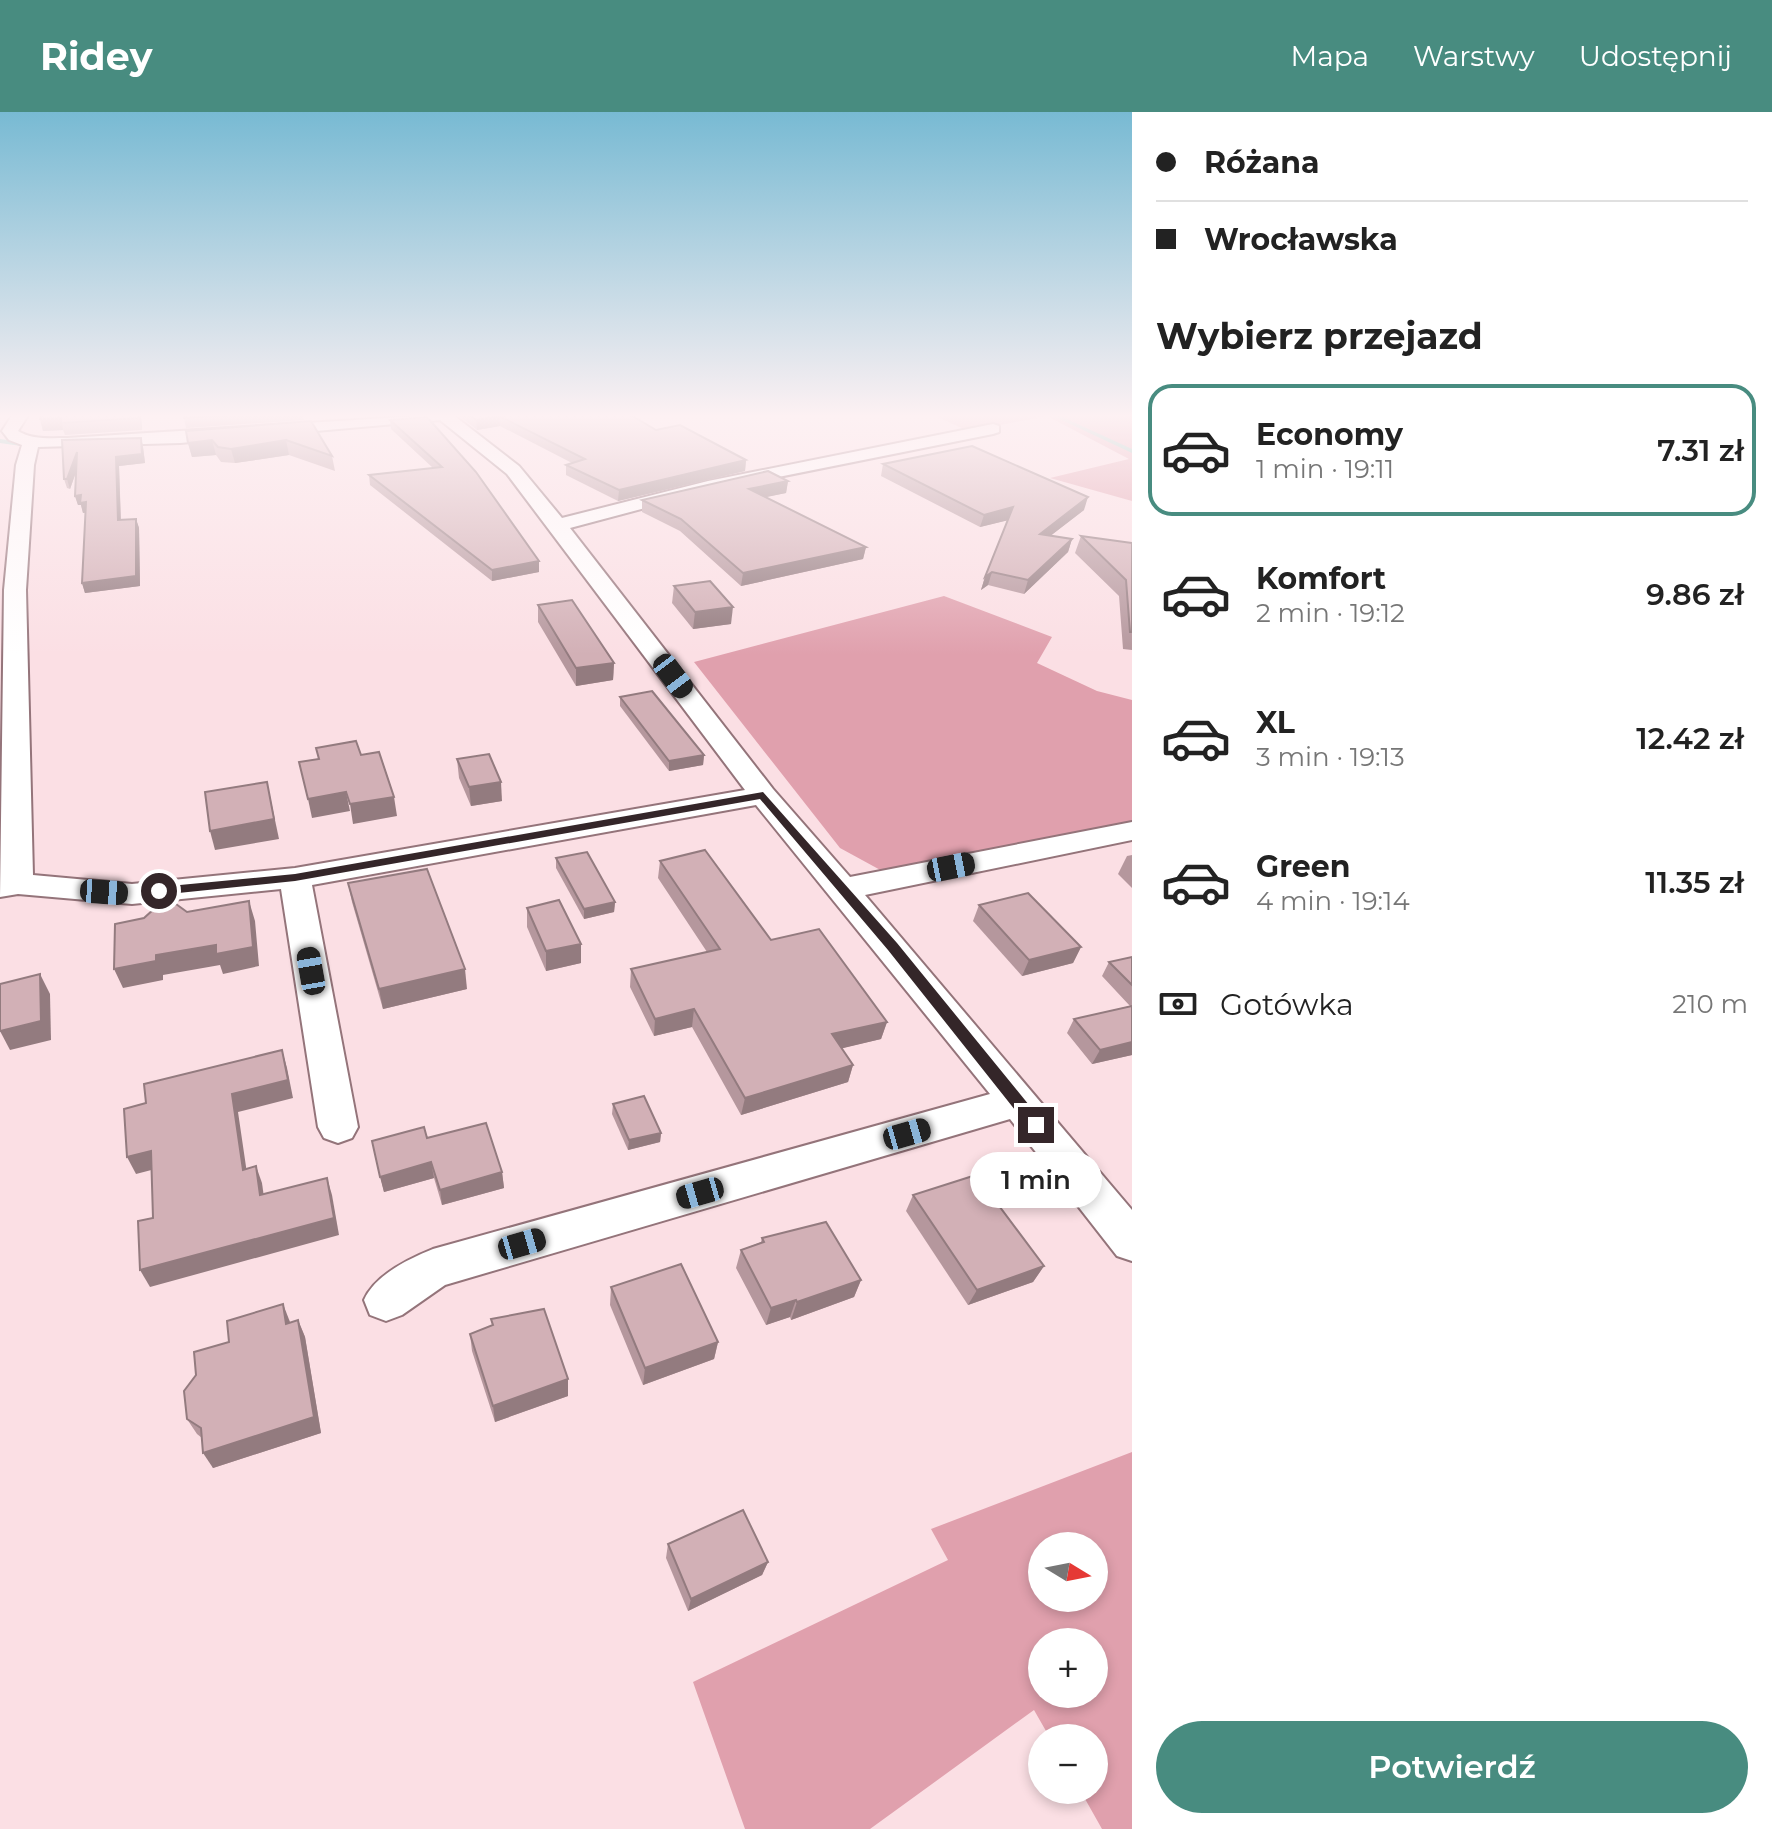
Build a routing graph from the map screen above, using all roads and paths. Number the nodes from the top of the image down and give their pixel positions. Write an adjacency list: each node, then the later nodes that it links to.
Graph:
1 (18, 494): 4 (street)
2 (533, 494): 5 (street)
3 (677, 494): 5 (street)
4 (11, 522): 6 (street)
5 (558, 525): 7 (street)
6 (8, 632): 10 (street)
7 (763, 795): 9 (street); 11 (street)
8 (1132, 831): 11 (street)
9 (295, 878): 10 (street); 13 (street)
10 (9, 885)
11 (842, 889): 12 (street)
12 (1017, 1102): 14 (street); 15 (street)
13 (338, 1127)
14 (1132, 1242)
15 (386, 1300)

